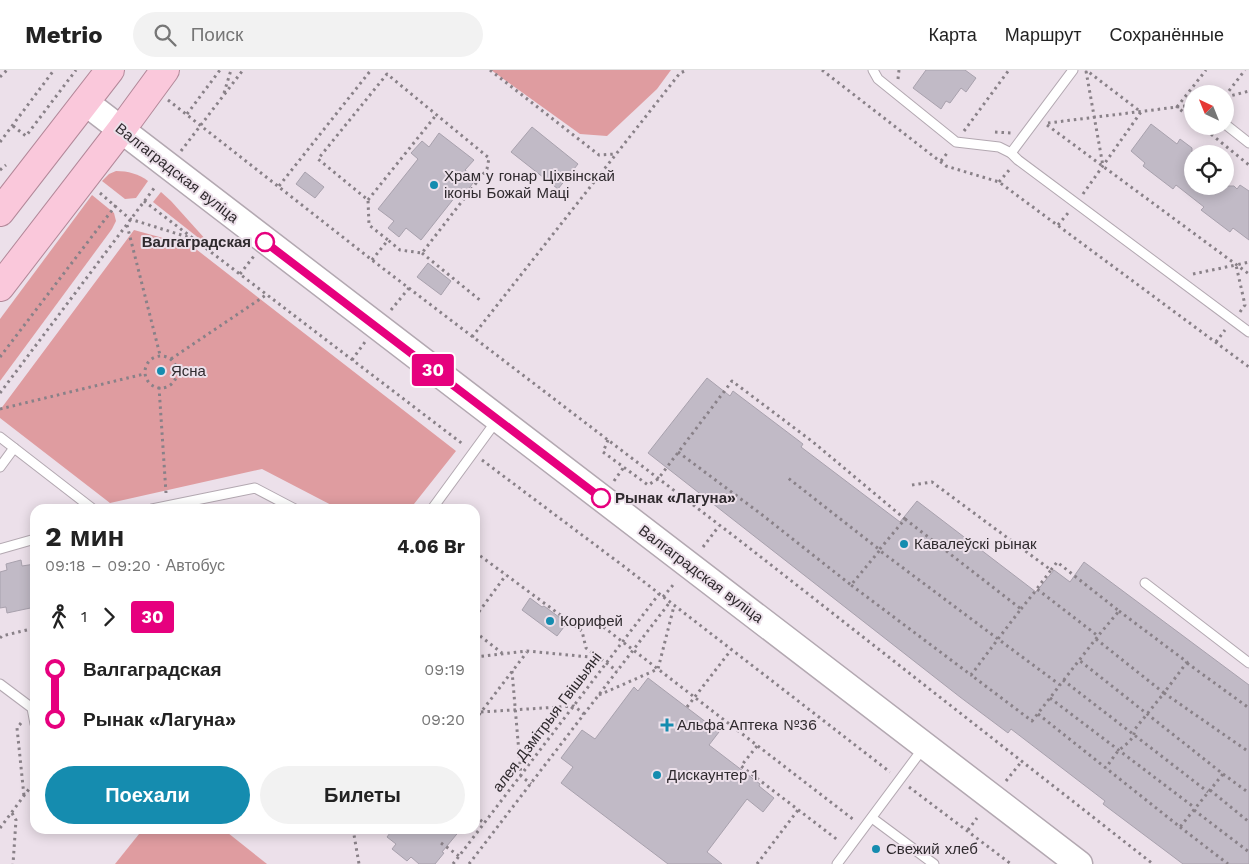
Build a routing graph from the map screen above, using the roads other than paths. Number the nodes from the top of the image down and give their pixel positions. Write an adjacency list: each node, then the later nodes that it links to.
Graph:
1 (110, 70): 5 (highway)
2 (165, 70): 6 (highway)
3 (873, 70): 9 (lane)
4 (1072, 70): 9 (lane)
5 (85, 102): 6 (main road, Валгаградская вуліца); 10 (highway)
6 (122, 130): 11 (highway); 13 (main road, Валгаградская вуліца)
7 (1234, 131): 8 (lane)
8 (1249, 143)
9 (1011, 153): 12 (lane)
10 (0, 212)
11 (0, 287)
12 (1249, 332)
13 (497, 420): 20 (lane); 27 (main road, Валгаградская вуліца)
14 (0, 437): 15 (lane)
15 (14, 448): 16 (lane); 17 (lane)
16 (0, 467)
17 (87, 504)
18 (177, 504): 19 (lane)
19 (285, 504)
20 (436, 504)
21 (30, 540): 22 (lane)
22 (0, 549)
23 (1144, 583): 24 (lane)
24 (1249, 663)
25 (0, 684): 26 (lane)
26 (30, 706)
27 (926, 745): 28 (lane); 31 (main road, Валгаградская вуліца)
28 (872, 818): 29 (lane); 30 (lane)
29 (837, 864)
30 (934, 864)
31 (1079, 864)

